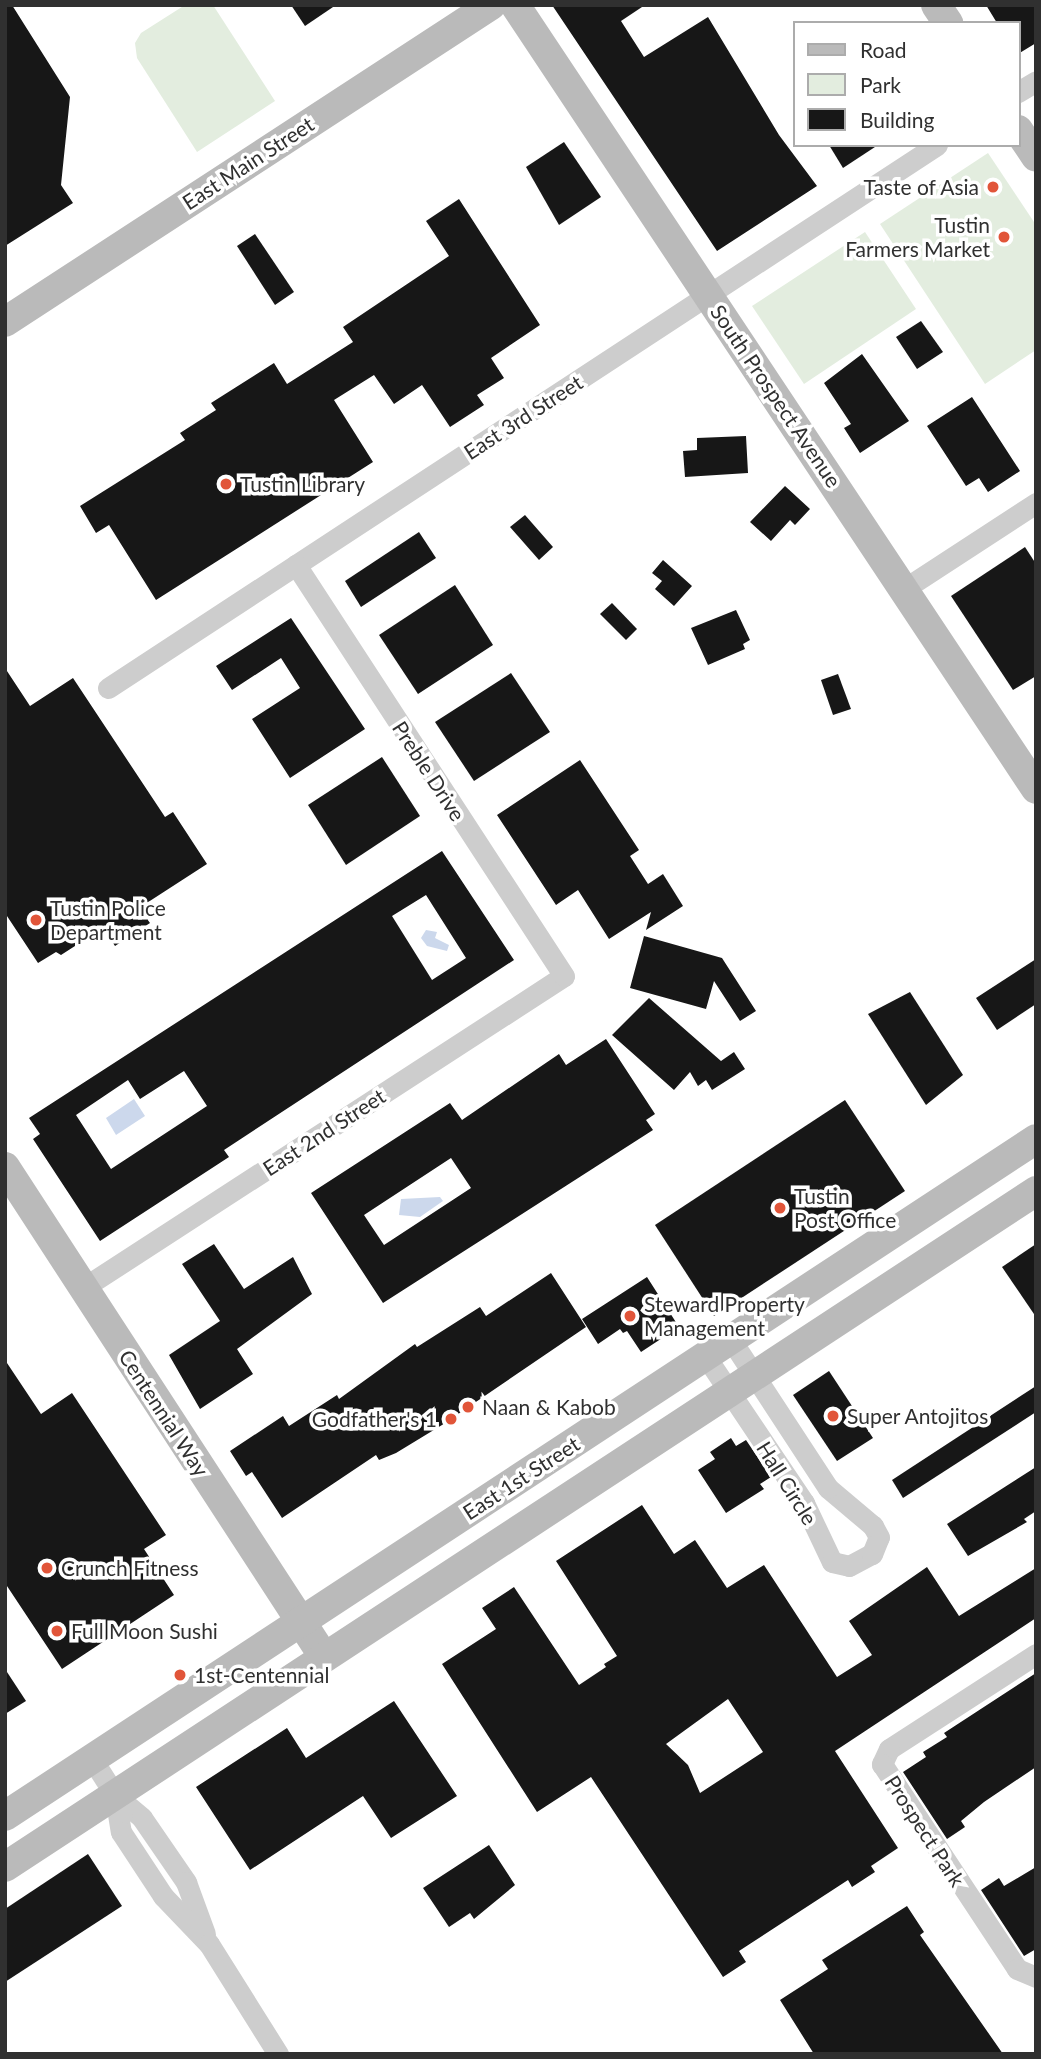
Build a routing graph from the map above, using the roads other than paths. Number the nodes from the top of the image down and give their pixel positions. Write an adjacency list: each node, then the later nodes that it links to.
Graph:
1 (491, 5): 11 (main road, East Main Street)
2 (515, 5): 10 (main road, South Prospect Avenue)
3 (936, 5): 4 (main road)
4 (947, 21)
5 (1036, 81): 6 (street)
6 (1020, 91)
7 (1020, 133): 9 (main road)
8 (934, 147): 10 (street, East 3rd Street)
9 (1036, 157)
10 (709, 295): 13 (street, East 3rd Street); 14 (main road, South Prospect Avenue)
11 (5, 322)
12 (1036, 503): 14 (street)
13 (296, 565): 15 (street, East 3rd Street); 17 (street, Preble Drive)
14 (904, 589): 16 (main road, South Prospect Avenue)
15 (108, 688)
16 (1036, 789)
17 (564, 976): 21 (street, East 2nd Street)
18 (1036, 1139): 22 (main road, East 1st Street)
19 (5, 1167): 21 (main road, Centennial Way)
20 (1036, 1191): 24 (main road, East 1st Street)
21 (83, 1289): 26 (main road, Centennial Way)
22 (731, 1340): 23 (main road, East 1st Street); 24 (street, Hall Circle)
23 (706, 1356): 25 (street, Hall Circle); 26 (main road, East 1st Street)
24 (755, 1375): 25 (main road, East 1st Street); 25 (street, Hall Circle)
25 (729, 1392): 28 (main road, East 1st Street)
26 (301, 1621): 28 (main road, Centennial Way); 29 (main road, East 1st Street)
27 (1036, 1654): 33 (street, Prospect Park)
28 (324, 1657): 30 (main road, East 1st Street)
29 (92, 1759): 30 (street); 31 (main road, East 1st Street)
30 (115, 1795): 32 (main road, East 1st Street); 34 (street)
31 (5, 1816)
32 (5, 1867)
33 (1036, 1977)
34 (278, 2054)

